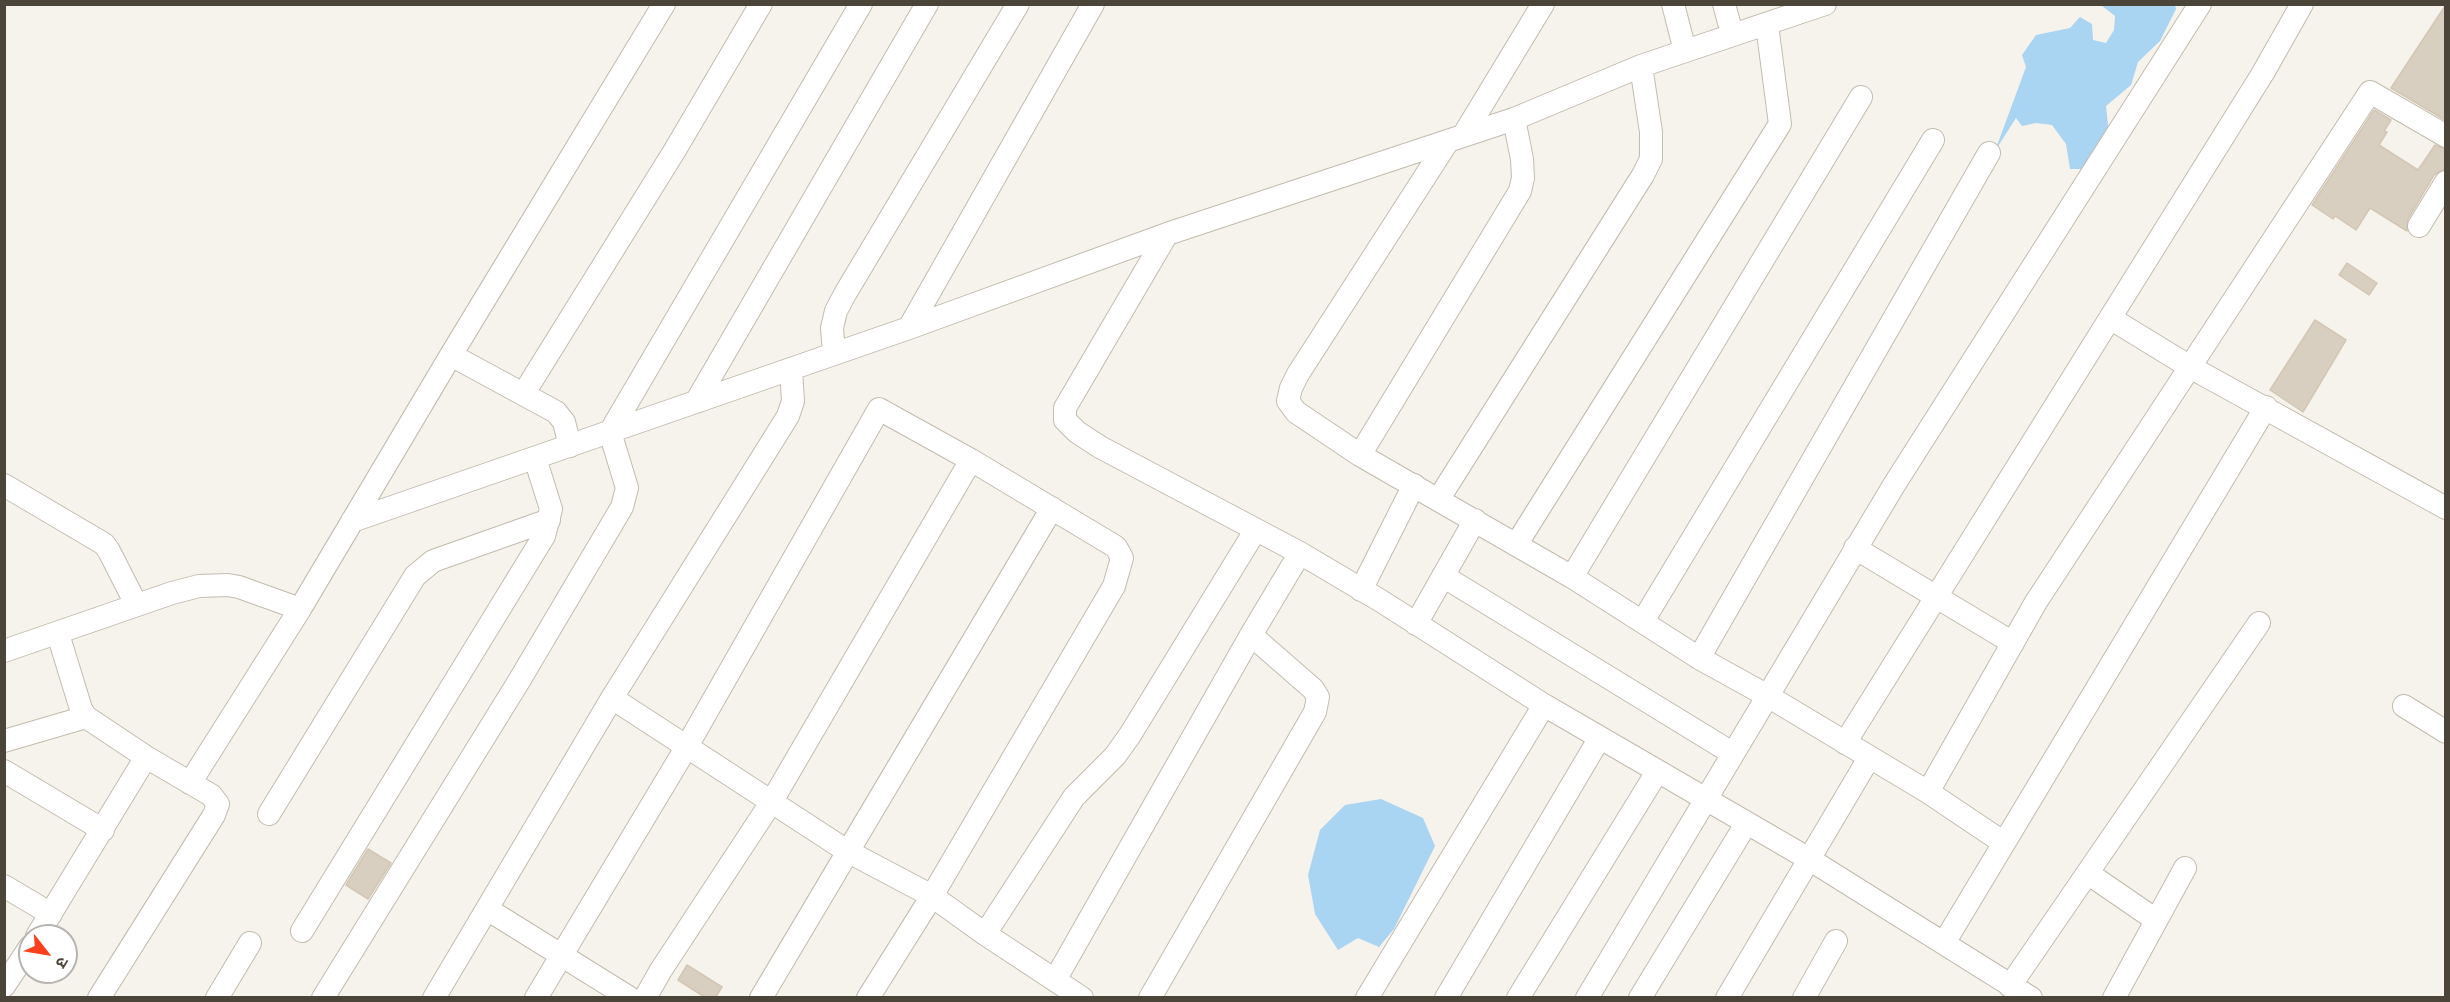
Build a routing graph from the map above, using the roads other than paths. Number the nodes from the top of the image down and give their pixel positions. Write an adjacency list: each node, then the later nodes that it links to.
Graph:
1 (664, 4): 29 (street)
2 (761, 4): 32 (street)
3 (861, 4): 35 (street)
4 (927, 4): 33 (street)
5 (1018, 4): 28 (street)
6 (1093, 4): 27 (street)
7 (1543, 4): 20 (street)
8 (1673, 4): 15 (street)
9 (1724, 4): 14 (street)
10 (1826, 4): 13 (street)
11 (2200, 4): 50 (street)
12 (2302, 4): 26 (street)
13 (1767, 25): 14 (street); 49 (street)
14 (1732, 34): 15 (street)
15 (1685, 51): 16 (street)
16 (1641, 66): 18 (street); 42 (street)
17 (1861, 97): 53 (street)
18 (1514, 119): 20 (street); 37 (street)
19 (2445, 136): 30 (street)
20 (1456, 139): 25 (street); 37 (street)
21 (1933, 141): 58 (street)
22 (1989, 153): 65 (street)
23 (2445, 182): 24 (street)
24 (2419, 226)
25 (1167, 234): 27 (street); 48 (street)
26 (2110, 318): 30 (street); 55 (street)
27 (909, 328): 28 (street)
28 (834, 354): 31 (street)
29 (451, 355): 32 (street); 47 (street)
30 (2190, 367): 34 (street); 63 (street)
31 (791, 369): 33 (street); 67 (street)
32 (524, 393): 36 (street)
33 (696, 402): 35 (street)
34 (2266, 407): 44 (street); 88 (street)
35 (610, 432): 36 (street); 111 (street)
36 (570, 446): 38 (street)
37 (1360, 455): 41 (street)
38 (535, 458): 45 (street); 47 (street)
39 (971, 460): 43 (street); 75 (street); 84 (street)
40 (4, 485): 56 (street)
41 (1414, 485): 42 (street); 54 (street)
42 (1438, 500): 46 (street)
43 (1052, 508): 89 (street); 94 (street)
44 (2445, 508)
45 (549, 520): 85 (street); 99 (street)
46 (1475, 520): 49 (street); 52 (street)
47 (352, 522): 57 (street)
48 (1255, 531): 51 (street); 100 (street)
49 (1516, 544): 53 (street)
50 (1855, 548): 55 (street); 66 (street)
51 (1300, 553): 54 (street); 62 (street)
52 (1443, 576): 60 (street); 76 (street)
53 (1572, 577): 58 (street)
54 (1361, 590): 60 (street)
55 (1937, 597): 63 (street); 74 (street)
56 (136, 604): 57 (street); 61 (street)
57 (300, 609): 81 (street)
58 (1643, 621): 65 (street)
59 (2259, 623): 92 (street)
60 (1416, 624): 68 (street)
61 (58, 634): 64 (street); 70 (street)
62 (1251, 634): 106 (street); 119 (street)
63 (2013, 643): 82 (street)
64 (6, 648)
65 (1699, 658): 66 (street)
66 (1766, 695): 74 (street); 76 (street)
67 (612, 698): 75 (street); 95 (street)
68 (1544, 705): 72 (street); 120 (street)
69 (2404, 706): 71 (street)
70 (86, 717): 73 (street); 77 (street)
71 (2445, 732)
72 (1599, 739): 80 (street); 121 (street)
73 (4, 741)
74 (1845, 743): 78 (street)
75 (686, 748): 84 (street); 104 (street)
76 (1732, 753): 83 (street)
77 (146, 758): 81 (street); 87 (street)
78 (1869, 758): 82 (street); 90 (street)
79 (4, 771): 87 (street)
80 (1657, 772): 83 (street); 122 (street)
81 (190, 783): 109 (street)
82 (1928, 792): 88 (street)
83 (1705, 799): 86 (street); 123 (street)
84 (772, 801): 89 (street); 115 (street)
85 (268, 814)
86 (1746, 824): 90 (street); 124 (street)
87 (103, 830): 96 (street)
88 (2004, 843): 103 (street)
89 (847, 851): 94 (street); 116 (street)
90 (1809, 859): 103 (street); 125 (street)
91 (2185, 868): 97 (street)
92 (2089, 874): 97 (street); 108 (street)
93 (4, 885): 96 (street)
94 (932, 896): 100 (street); 117 (street)
95 (487, 909): 104 (street); 112 (street)
96 (51, 914): 98 (street)
97 (2156, 920): 128 (street)
98 (45, 924)
99 (303, 931)
100 (985, 934): 106 (street)
101 (1836, 941): 126 (street)
102 (250, 943): 110 (street)
103 (1944, 943): 108 (street)
104 (561, 956): 113 (street); 114 (street)
105 (18, 965): 107 (street)
106 (1055, 980): 118 (street)
107 (4, 986)
108 (2010, 986): 127 (street)
109 (99, 998)
110 (217, 998)
111 (323, 998)
112 (434, 998)
113 (536, 998)
114 (630, 998)
115 (645, 998)
116 (761, 998)
117 (868, 998)
118 (1082, 998)
119 (1150, 998)
120 (1367, 998)
121 (1446, 998)
122 (1518, 998)
123 (1587, 998)
124 (1640, 998)
125 (1727, 998)
126 (1804, 998)
127 (2031, 998)
128 (2114, 998)

